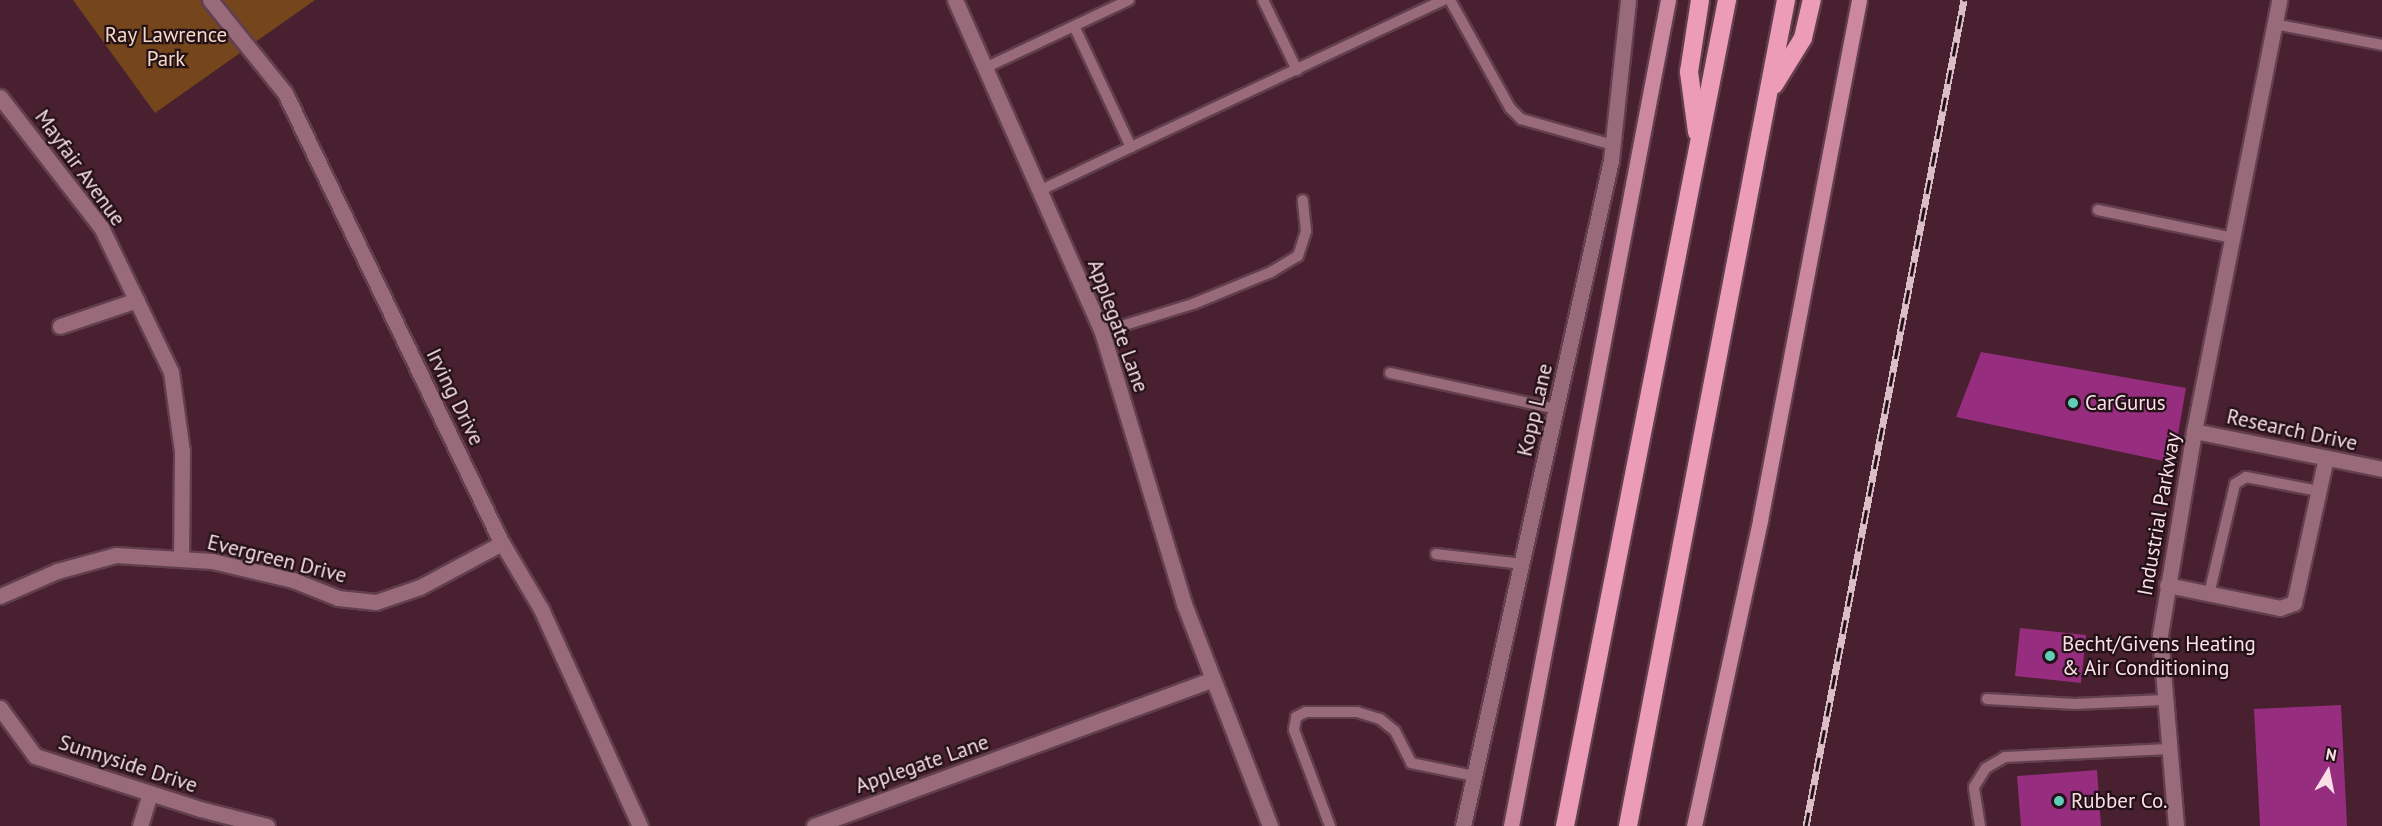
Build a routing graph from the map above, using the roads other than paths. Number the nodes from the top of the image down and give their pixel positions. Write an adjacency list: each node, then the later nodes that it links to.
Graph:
1 (210, 0): 38 (street, Irving Drive)
2 (955, 0): 18 (street, Applegate Lane)
3 (1129, 0): 16 (lane)
4 (1263, 0): 19 (lane)
5 (1444, 0): 19 (lane)
6 (1450, 0): 22 (lane)
7 (1628, 0): 22 (street, Kopp Lane)
8 (1668, 0): 59 (main road)
9 (1700, 0): 24 (highway)
10 (1727, 0): 24 (highway)
11 (1786, 0): 20 (highway)
12 (1812, 0): 20 (highway)
13 (1859, 0): 62 (main road)
14 (2279, 0): 15 (street, Industrial Parkway)
15 (2275, 24): 17 (lane); 28 (street, Industrial Parkway)
16 (1074, 26): 18 (lane); 23 (lane)
17 (2382, 45)
18 (987, 67): 25 (street, Applegate Lane)
19 (1297, 70): 23 (lane)
20 (1768, 94): 61 (highway)
21 (0, 97): 29 (street, Mayfair Avenue)
22 (1613, 145): 33 (street, Kopp Lane)
23 (1131, 147): 25 (lane)
24 (1699, 147): 60 (highway)
25 (1041, 190): 31 (street, Applegate Lane)
26 (1303, 200): 31 (lane)
27 (2098, 210): 28 (lane)
28 (2234, 238): 34 (street, Industrial Parkway)
29 (136, 300): 30 (street); 40 (street, Mayfair Avenue)
30 (60, 326)
31 (1102, 332): 45 (street, Applegate Lane)
32 (1390, 373): 33 (lane)
33 (1557, 409): 41 (street, Kopp Lane)
34 (2194, 431): 35 (street, Research Drive); 42 (street, Industrial Parkway)
35 (2326, 458): 36 (street, Research Drive); 37 (street)
36 (2382, 469)
37 (2319, 491): 43 (lane); 43 (street)
38 (502, 543): 40 (street, Evergreen Drive); 54 (street, Irving Drive)
39 (1436, 554): 41 (lane)
40 (181, 559): 44 (street, Evergreen Drive)
41 (1522, 564): 50 (street, Kopp Lane)
42 (2167, 585): 43 (street); 47 (street, Industrial Parkway)
43 (2209, 594)
44 (0, 596)
45 (1213, 679): 55 (street, Applegate Lane); 56 (street, Applegate Lane)
46 (1987, 699): 47 (lane)
47 (2164, 700): 49 (street, Industrial Parkway)
48 (0, 708): 51 (street, Sunnyside Drive)
49 (2169, 749): 63 (lane); 64 (street, Industrial Parkway)
50 (1474, 776): 57 (lane); 58 (street, Kopp Lane)
51 (150, 794): 52 (street); 53 (street, Sunnyside Drive)
52 (140, 826)
53 (267, 826)
54 (640, 826)
55 (814, 826)
56 (1270, 826)
57 (1330, 826)
58 (1463, 826)
59 (1510, 826)
60 (1565, 826)
61 (1628, 826)
62 (1694, 826)
63 (1980, 826)
64 (2176, 826)

